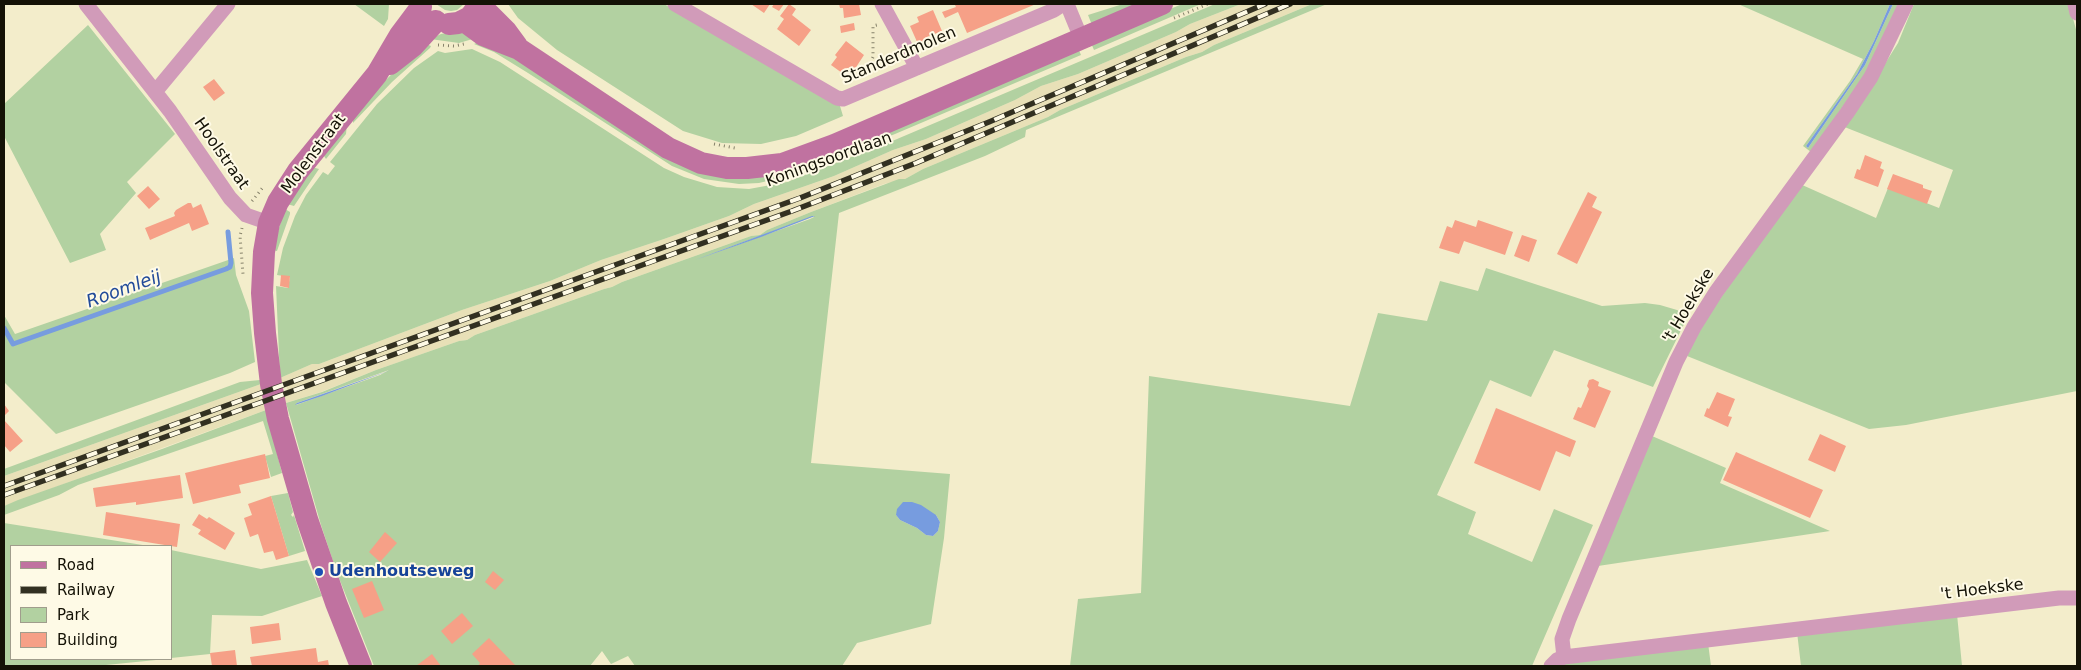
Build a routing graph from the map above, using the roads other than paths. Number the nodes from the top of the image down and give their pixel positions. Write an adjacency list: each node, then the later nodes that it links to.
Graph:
1 (86, 4): 16 (street, Hoolstraat)
2 (228, 4): 16 (street)
3 (480, 4): 12 (street); 14 (street, Koningsoordlaan)
4 (675, 4): 15 (street, Standerdmolen)
5 (882, 4): 15 (street)
6 (1065, 4): 13 (street); 15 (street, Standerdmolen)
7 (1162, 4): 13 (street, Koningsoordlaan)
8 (1906, 4): 19 (street, 't Hoekske)
9 (2075, 4): 11 (street)
10 (426, 10): 12 (street); 17 (street, Molenstraat)
11 (2077, 13)
12 (464, 21): 14 (street, Koningsoordlaan)
13 (1081, 38): 14 (street, Koningsoordlaan)
14 (520, 49)
15 (917, 68)
16 (155, 92): 17 (street, Hoolstraat)
17 (269, 223): 20 (street, Molenstraat)
18 (2077, 598): 19 (street, 't Hoekske)
19 (1564, 657): 21 (street, 't Hoekske)
20 (361, 666)
21 (1551, 666)

